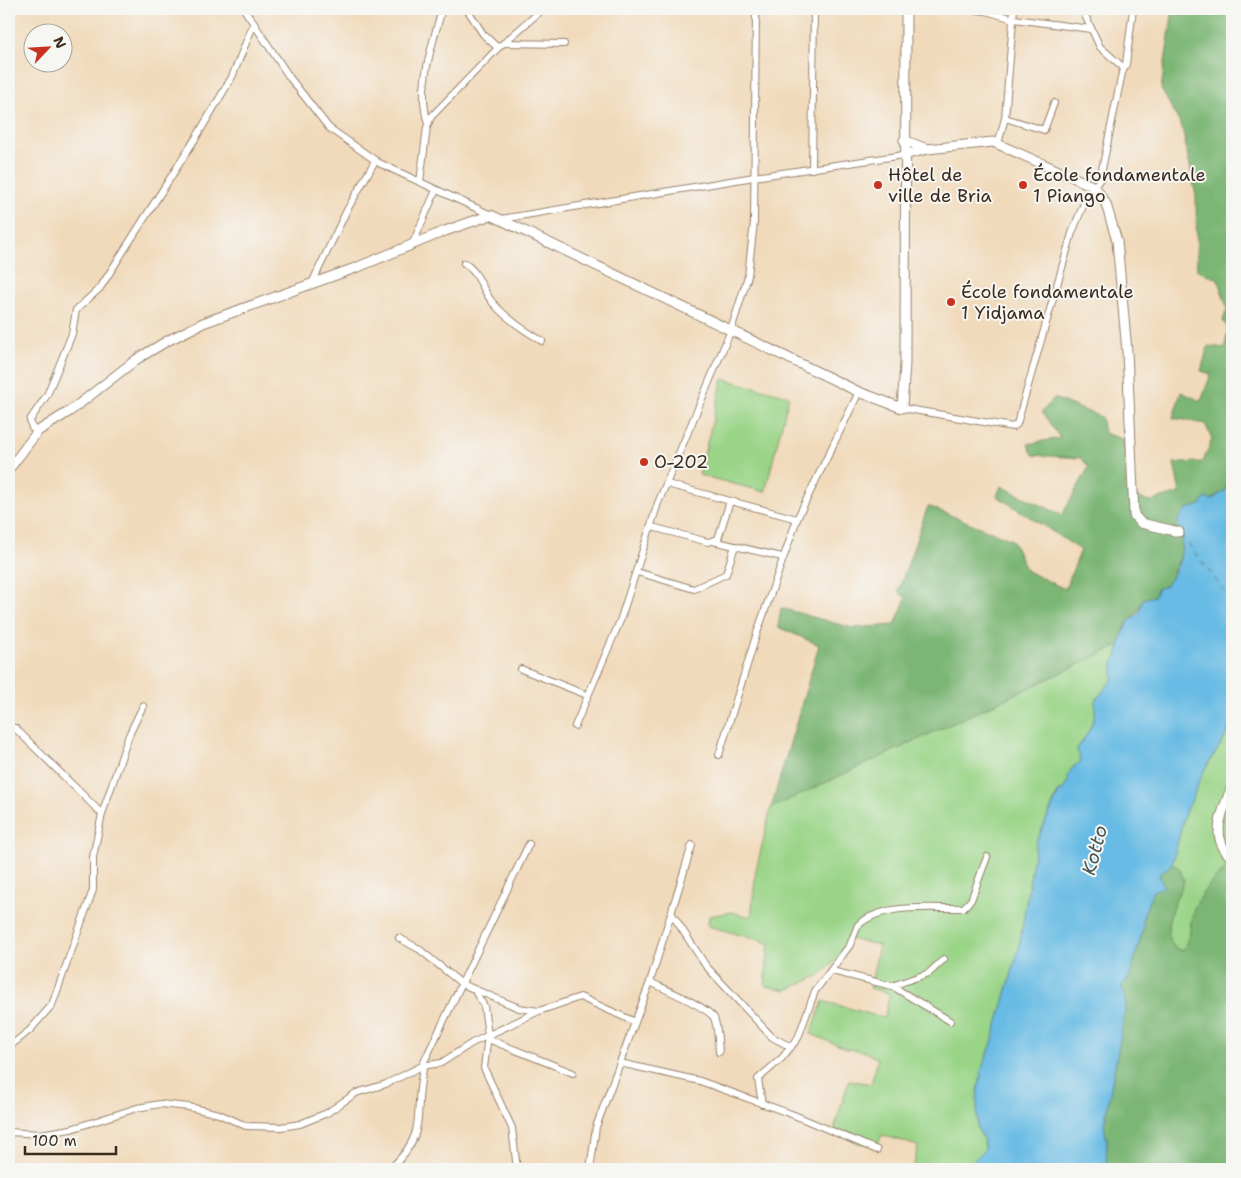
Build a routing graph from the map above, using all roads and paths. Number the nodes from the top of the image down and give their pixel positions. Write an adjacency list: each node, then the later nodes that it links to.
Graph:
1 (244, 9): 13 (street)
2 (442, 9): 20 (street)
3 (466, 9): 16 (street)
4 (543, 9): 16 (street)
5 (756, 9): 27 (street)
6 (814, 9): 26 (street)
7 (906, 9): 21 (main road)
8 (967, 9): 12 (street)
9 (1014, 9): 12 (street)
10 (1082, 9): 14 (street)
11 (1132, 9): 17 (street)
12 (1014, 19): 14 (street); 19 (street)
13 (254, 23): 25 (street); 40 (street)
14 (1091, 29): 17 (street)
15 (564, 44): 16 (street)
16 (501, 45): 20 (street)
17 (1124, 68): 29 (street)
18 (1054, 103): 19 (street)
19 (1005, 118): 22 (street)
20 (428, 123): 28 (street)
21 (904, 140): 23 (main road); 24 (main road)
22 (998, 144): 23 (main road); 29 (main road)
23 (928, 150): 24 (main road)
24 (904, 156): 26 (street); 39 (main road)
25 (375, 161): 28 (street); 35 (street)
26 (812, 169): 27 (street)
27 (754, 177): 32 (street); 36 (street)
28 (420, 182): 30 (street)
29 (1094, 187): 39 (street); 46 (main road)
30 (436, 190): 31 (street); 33 (street)
31 (491, 215): 32 (main road); 33 (main road)
32 (501, 220): 36 (main road)
33 (412, 245): 35 (main road)
34 (464, 262): 37 (street)
35 (312, 283): 40 (main road)
36 (731, 330): 38 (main road); 42 (street)
37 (542, 341)
38 (859, 392): 39 (main road); 44 (street)
39 (902, 408)
40 (38, 431): 41 (main road)
41 (9, 469)
42 (667, 484): 43 (street); 45 (street)
43 (730, 501): 44 (street); 47 (street)
44 (797, 519): 49 (street)
45 (652, 527): 47 (street); 50 (street)
46 (1179, 532)
47 (713, 541): 48 (street)
48 (735, 546): 49 (street); 50 (street)
49 (782, 558): 56 (street)
50 (637, 572): 52 (street)
51 (521, 669): 52 (street)
52 (587, 695): 54 (street)
53 (143, 706): 58 (street)
54 (575, 726)
55 (9, 732): 58 (street)
56 (719, 755)
57 (1232, 786): 62 (main road)
58 (102, 814): 75 (street)
59 (529, 844): 68 (street)
60 (692, 845): 63 (street)
61 (987, 858): 66 (street)
62 (1232, 858)
63 (672, 914): 67 (street); 76 (street)
64 (399, 938): 68 (street)
65 (944, 959): 69 (street)
66 (832, 971): 69 (street); 76 (street)
67 (650, 982): 73 (street); 77 (street)
68 (462, 984): 70 (street); 79 (street)
69 (892, 986): 72 (street)
70 (476, 992): 71 (street); 74 (street)
71 (539, 1011): 73 (street); 74 (street)
72 (950, 1021)
73 (635, 1022): 78 (street)
74 (488, 1037): 79 (street); 80 (street); 85 (street)
75 (9, 1047)
76 (791, 1047): 81 (street)
77 (719, 1052)
78 (620, 1063): 81 (street); 86 (street)
79 (423, 1066): 82 (street); 84 (street)
80 (573, 1072)
81 (762, 1104): 83 (street)
82 (9, 1132)
83 (877, 1150)
84 (390, 1169)
85 (517, 1169)
86 (590, 1169)

